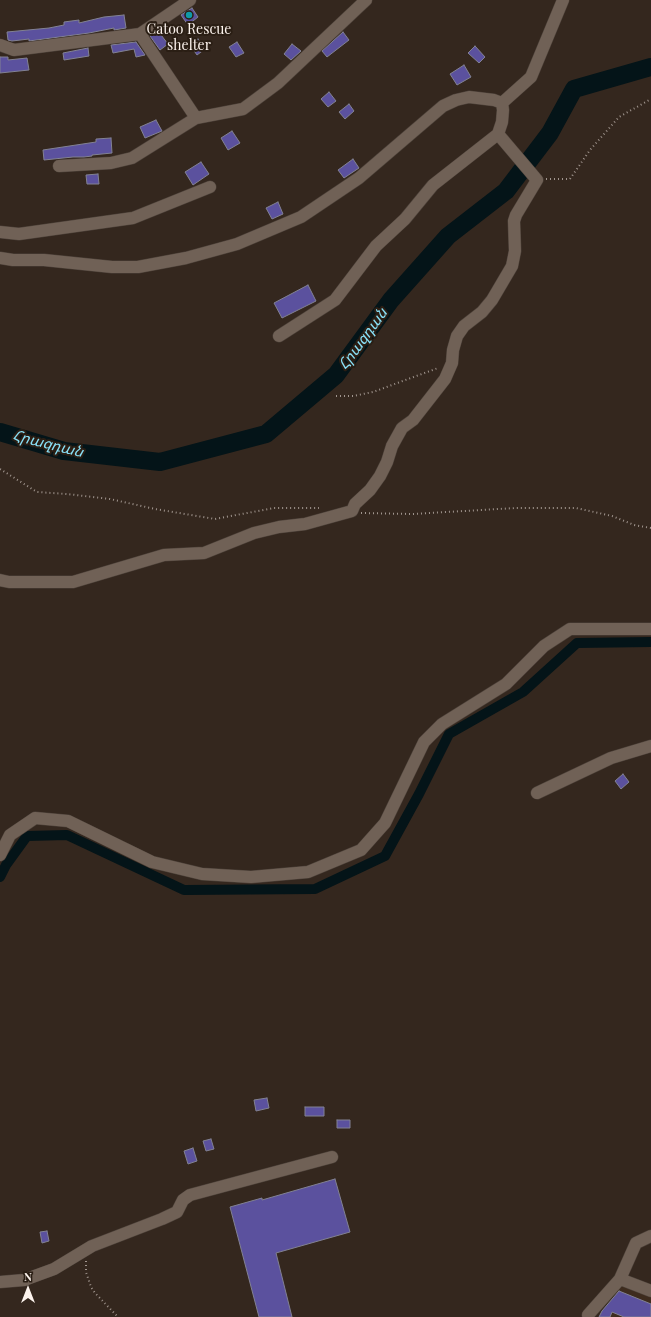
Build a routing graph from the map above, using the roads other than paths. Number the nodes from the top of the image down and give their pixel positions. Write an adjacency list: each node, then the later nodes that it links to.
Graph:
1 (190, 0): 4 (street)
2 (366, 0): 7 (street)
3 (563, 0): 6 (street)
4 (140, 34): 5 (street); 7 (street)
5 (0, 45)
6 (502, 103): 8 (street); 12 (street)
7 (196, 118): 9 (street)
8 (498, 134): 13 (street); 14 (street)
9 (59, 166)
10 (210, 187): 11 (street)
11 (0, 232)
12 (0, 258)
13 (279, 336)
14 (0, 580)
15 (651, 629): 18 (street)
16 (651, 746): 17 (street)
17 (537, 793)
18 (0, 855)
19 (332, 1157): 22 (street)
20 (651, 1236): 21 (street)
21 (620, 1279): 23 (street); 24 (street)
22 (0, 1282)
23 (651, 1291)
24 (586, 1316)

